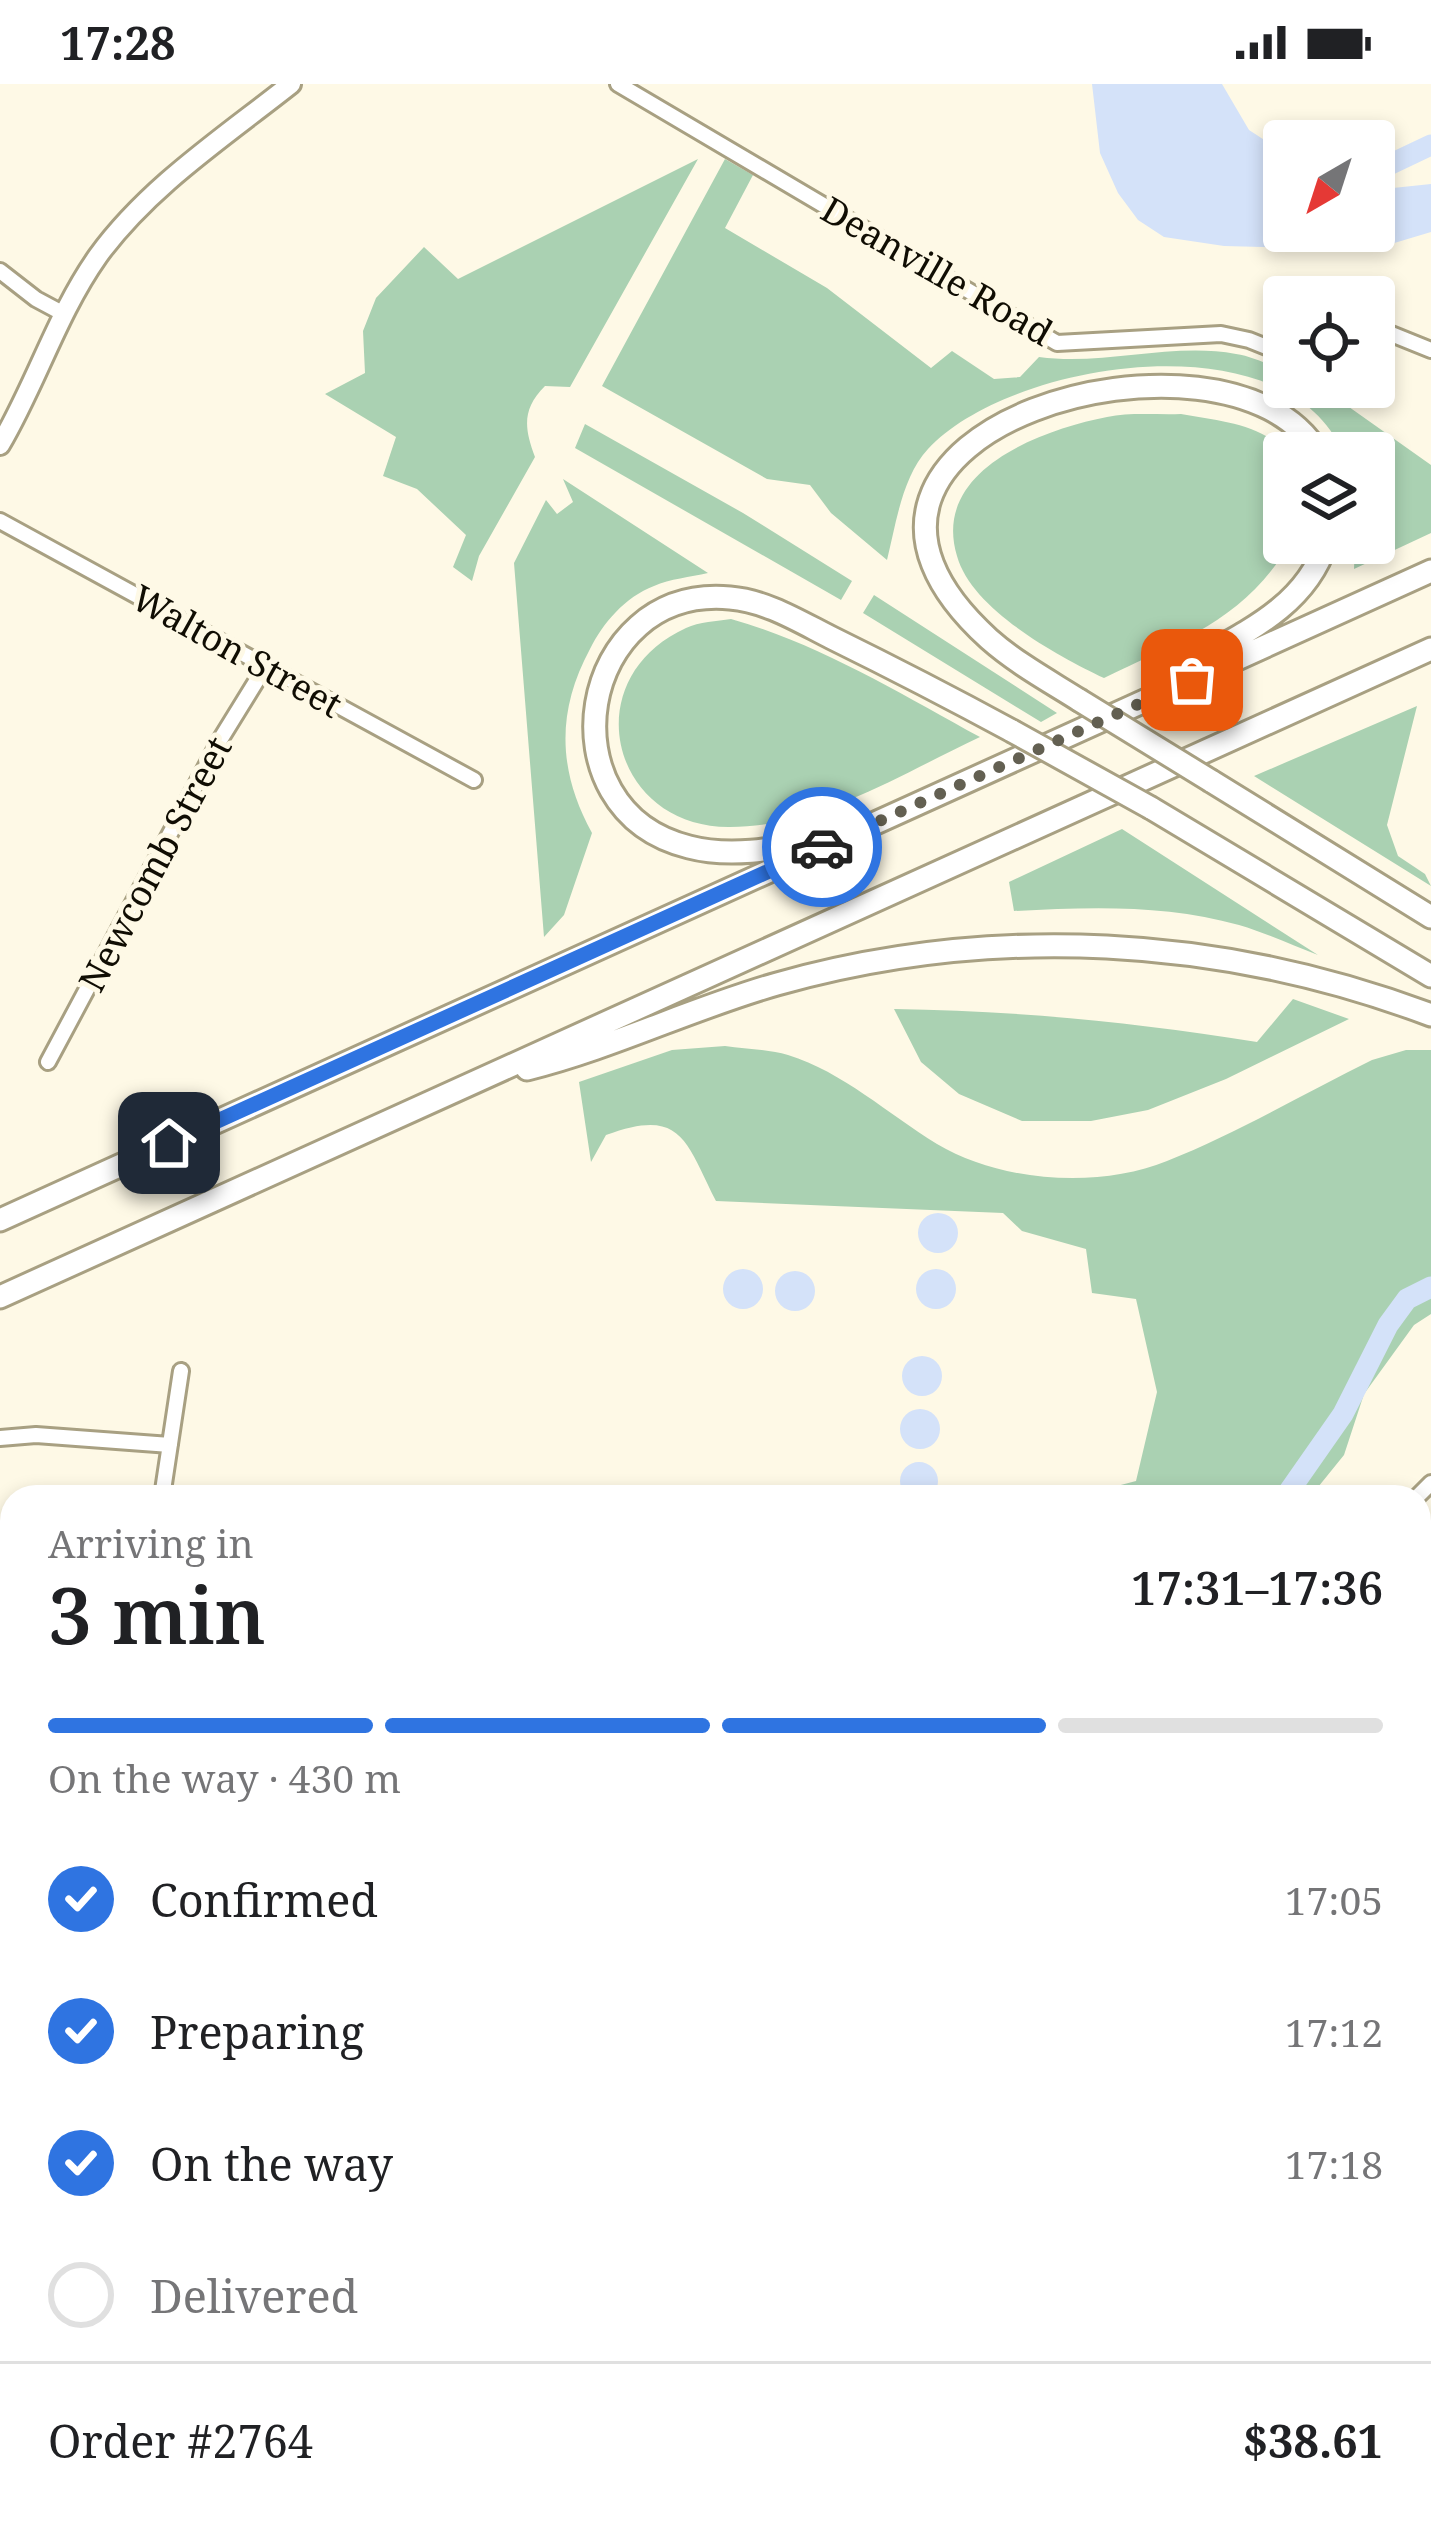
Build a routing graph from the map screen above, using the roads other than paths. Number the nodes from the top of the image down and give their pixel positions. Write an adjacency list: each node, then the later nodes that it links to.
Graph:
1 (291, 84): 4 (main road)
2 (618, 84): 6 (street, Deanville Road)
3 (0, 271): 4 (street)
4 (64, 314): 9 (main road)
5 (1395, 335): 7 (street)
6 (1263, 345)
7 (1431, 350)
8 (1302, 432): 18 (highway, bridge)
9 (0, 445)
10 (0, 521): 14 (street, Walton Street)
11 (1317, 564): 15 (highway)
12 (1431, 571): 15 (highway)
13 (1431, 649): 22 (highway)
14 (265, 667): 16 (street, Walton Street); 21 (street, Newcomb Street)
15 (1113, 716): 17 (highway)
16 (474, 780)
17 (847, 836): 19 (highway, bridge); 23 (highway)
18 (1431, 917)
19 (1431, 976)
20 (1431, 1015): 22 (highway)
21 (48, 1062)
22 (474, 1083): 24 (highway)
23 (0, 1220)
24 (0, 1297)
25 (181, 1371): 27 (street)
26 (0, 1438): 27 (street)
27 (170, 1445): 28 (street)
28 (164, 1485)

